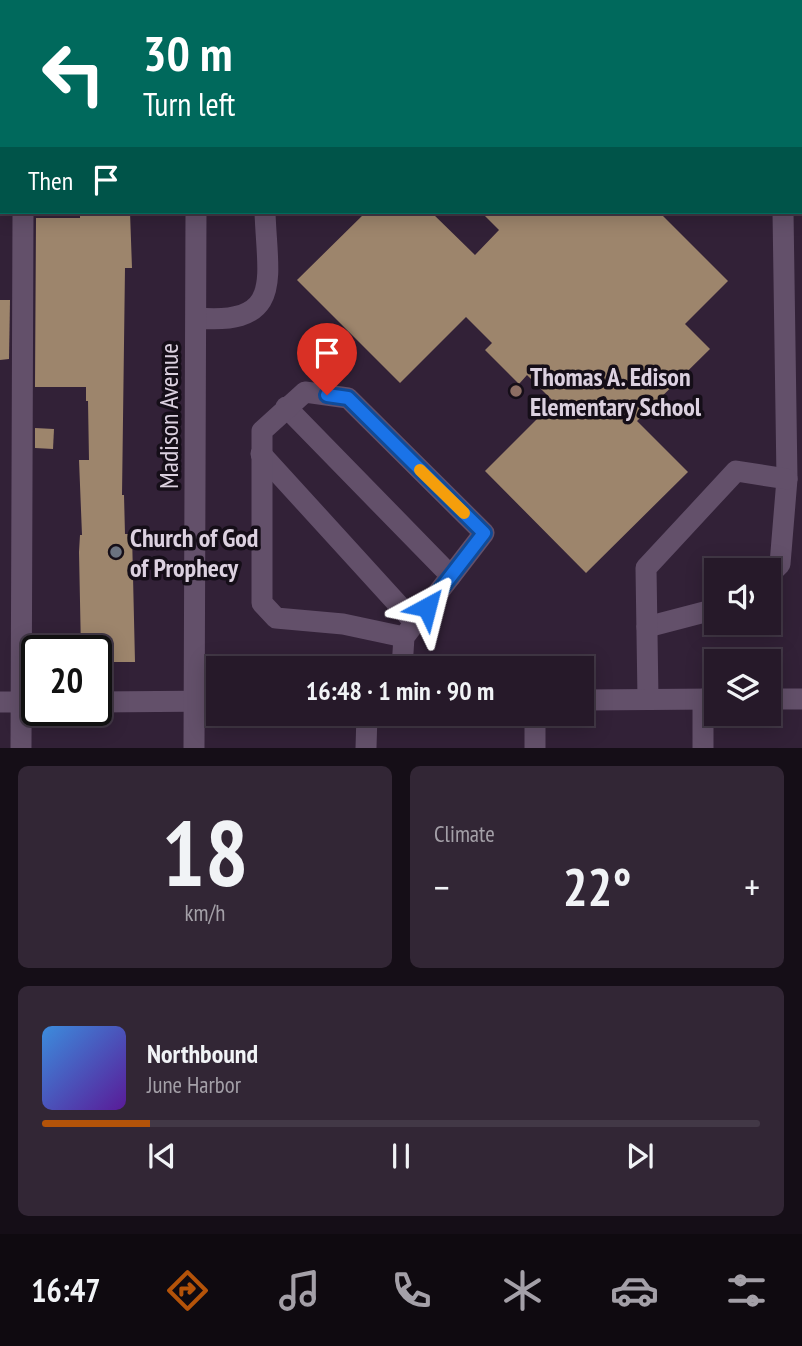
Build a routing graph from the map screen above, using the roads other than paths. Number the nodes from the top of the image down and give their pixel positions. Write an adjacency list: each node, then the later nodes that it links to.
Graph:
1 (23, 214): 14 (street)
2 (196, 214): 5 (street, Madison Avenue)
3 (265, 214): 5 (street)
4 (783, 214): 8 (street)
5 (197, 318): 21 (street, Madison Avenue)
6 (286, 407): 7 (street); 10 (street); 10 (street)
7 (261, 454): 13 (street); 13 (street)
8 (787, 479): 9 (street); 12 (street)
9 (780, 558)
10 (451, 576): 13 (street)
11 (704, 612): 12 (street)
12 (647, 627): 16 (street)
13 (410, 630): 15 (street)
14 (28, 635)
15 (405, 656)
16 (648, 699): 17 (street); 20 (street)
17 (704, 699)
18 (781, 699): 19 (street)
19 (802, 699)
20 (594, 700)
21 (195, 701): 22 (street); 25 (street); 31 (street, Madison Avenue)
22 (206, 701)
23 (0, 702): 24 (street)
24 (21, 702)
25 (112, 702)
26 (25, 726): 30 (street)
27 (367, 726): 32 (street)
28 (536, 726): 33 (street)
29 (706, 726): 34 (street)
30 (22, 747)
31 (194, 747)
32 (366, 747)
33 (535, 747)
34 (703, 747)

